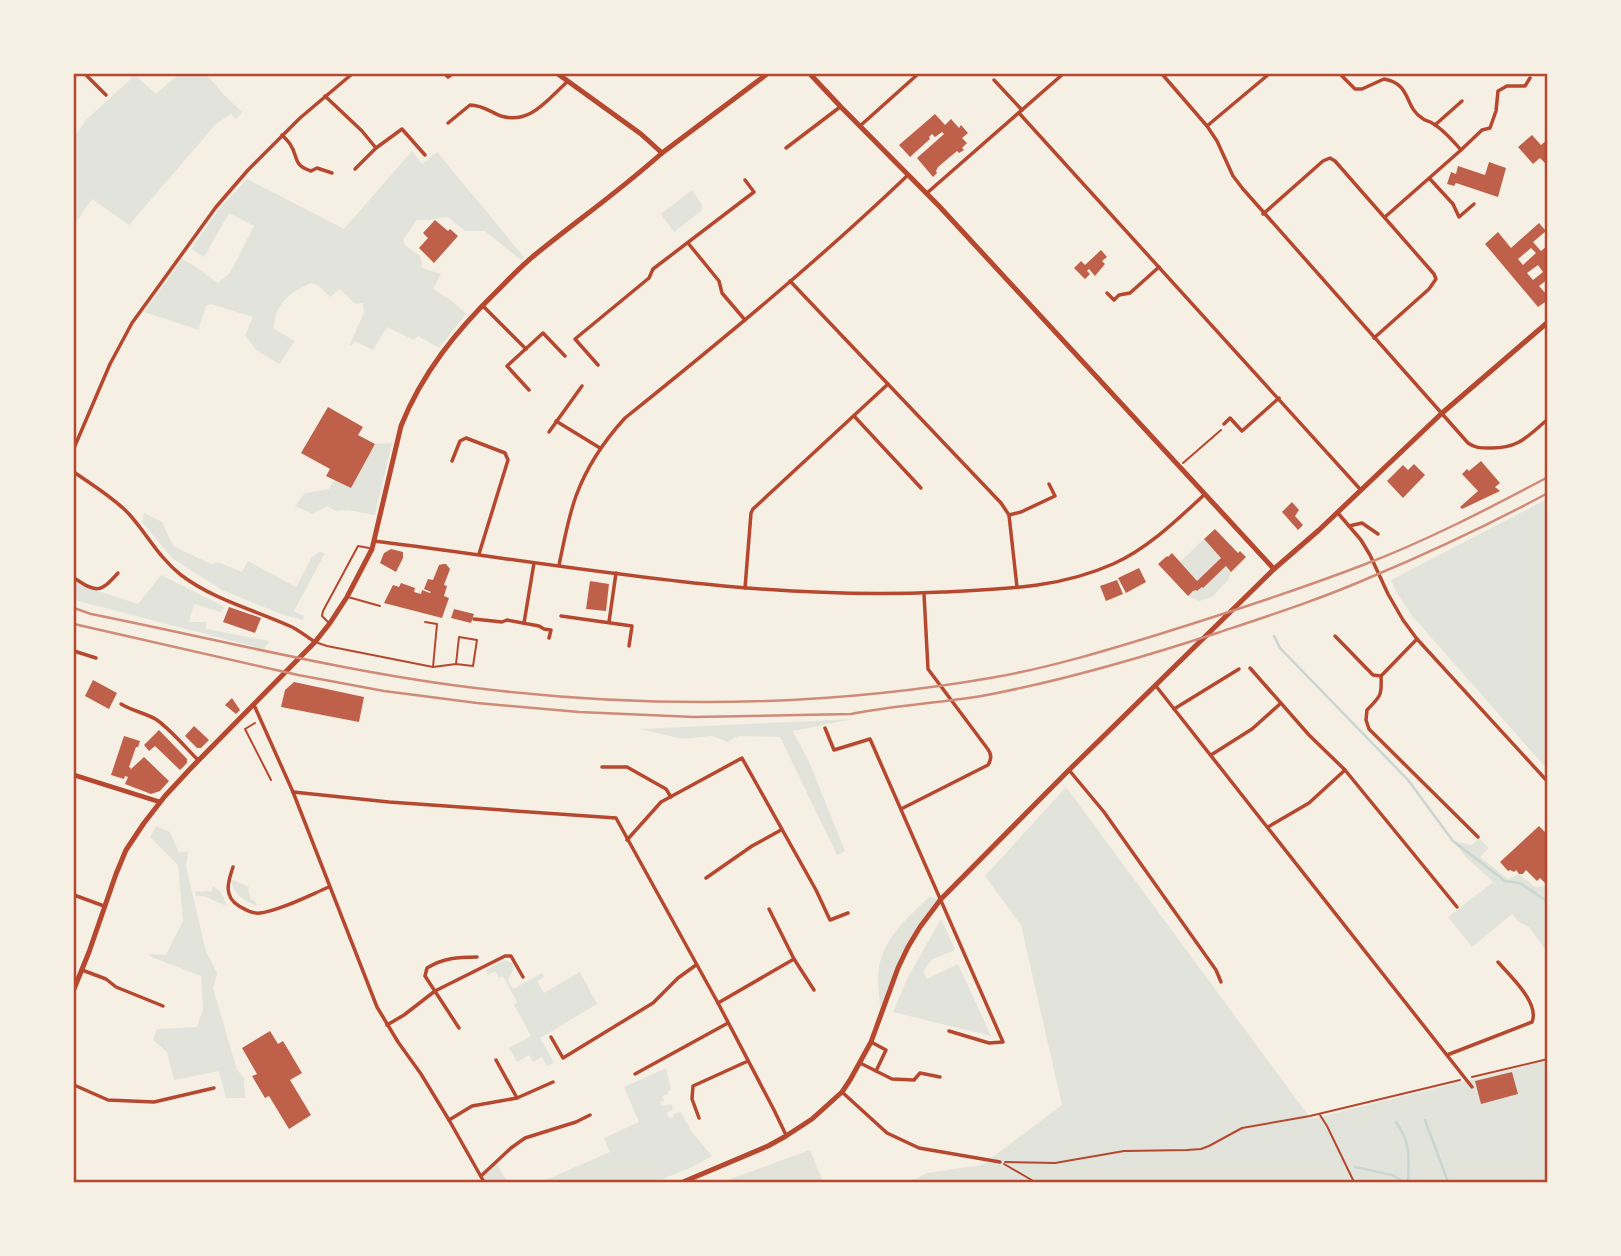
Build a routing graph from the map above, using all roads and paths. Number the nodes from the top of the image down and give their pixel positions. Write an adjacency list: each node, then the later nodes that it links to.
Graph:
1 (85, 74): 16 (street)
2 (352, 74): 17 (street)
3 (445, 74): 4 (street)
4 (452, 74)
5 (558, 74): 15 (main road)
6 (767, 74): 29 (main road)
7 (810, 74): 19 (main road)
8 (918, 74): 23 (street)
9 (1063, 74): 20 (street)
10 (1162, 74): 24 (street)
11 (1269, 74): 24 (street)
12 (1340, 74): 22 (street)
13 (1530, 78): 28 (street)
14 (994, 80): 20 (street)
15 (568, 81): 21 (street); 29 (main road)
16 (106, 95)
17 (325, 96): 25 (street); 26 (street)
18 (1462, 101): 22 (street)
19 (841, 107): 23 (main road); 27 (street)
20 (1020, 112): 36 (street); 41 (street)
21 (448, 122)
22 (1435, 125): 28 (street)
23 (860, 126): 33 (main road)
24 (1207, 126): 38 (street)
25 (282, 135): 32 (street); 61 (street)
26 (376, 148): 30 (street); 31 (street)
27 (786, 148)
28 (1461, 150): 34 (street)
29 (662, 153): 44 (main road)
30 (425, 155)
31 (355, 169)
32 (332, 173)
33 (908, 174): 36 (main road); 42 (street)
34 (1429, 179): 37 (street); 39 (street)
35 (745, 180): 40 (street)
36 (927, 193): 64 (main road)
37 (1474, 204)
38 (1263, 214): 39 (street); 47 (street)
39 (1384, 218): 47 (street)
40 (688, 243): 45 (street); 50 (street)
41 (1159, 267): 43 (street); 54 (street)
42 (790, 281): 45 (street); 51 (street)
43 (1107, 293)
44 (482, 305): 48 (street); 74 (main road)
45 (745, 320): 62 (street)
46 (1548, 322): 55 (main road)
47 (1374, 338): 55 (street)
48 (526, 349): 49 (street); 53 (street)
49 (565, 356)
50 (598, 365)
51 (888, 384): 56 (street); 71 (street)
52 (582, 386): 58 (street)
53 (529, 390)
54 (1279, 397): 59 (street); 68 (street)
55 (1441, 414): 57 (street); 68 (main road)
56 (854, 416): 67 (street); 83 (street)
57 (1548, 419)
58 (556, 421): 60 (street); 62 (street)
59 (1223, 426): 64 (path)
60 (549, 432)
61 (74, 448)
62 (600, 448): 78 (street)
63 (452, 461): 76 (street)
64 (1179, 466): 69 (main road)
65 (74, 472): 97 (street)
66 (1049, 484): 71 (street)
67 (921, 488)
68 (1360, 489): 70 (main road)
69 (1205, 495): 79 (main road); 84 (street)
70 (1337, 512): 72 (street); 79 (main road)
71 (1009, 515): 84 (street)
72 (1349, 526): 73 (street); 96 (street)
73 (1378, 534)
74 (374, 541): 75 (main road); 76 (street)
75 (372, 549): 86 (main road); 92 (lane)
76 (479, 554): 77 (street)
77 (534, 562): 78 (street); 93 (street)
78 (559, 565): 81 (street)
79 (1274, 569): 106 (main road)
80 (118, 573): 82 (street)
81 (616, 573): 83 (street); 91 (street)
82 (74, 578)
83 (745, 588): 85 (street)
84 (1017, 588): 85 (street)
85 (924, 594): 124 (street)
86 (346, 597): 87 (lane); 92 (main road)
87 (380, 606)
88 (561, 616): 91 (street)
89 (474, 619): 93 (street)
90 (425, 622): 102 (lane)
91 (609, 622): 98 (street)
92 (330, 623): 97 (main road)
93 (524, 623): 95 (street)
94 (1335, 636): 105 (street)
95 (550, 638)
96 (1417, 639): 105 (street); 120 (street)
97 (315, 642): 102 (lane); 109 (main road)
98 (629, 646)
99 (74, 651): 100 (street)
100 (96, 658)
101 (456, 664): 101 (lane); 102 (lane)
102 (433, 667)
103 (1250, 668): 108 (street)
104 (1239, 669): 110 (street)
105 (1381, 676): 127 (street)
106 (1156, 685): 110 (street); 116 (main road)
107 (121, 704): 114 (street)
108 (1280, 704): 113 (street); 117 (street)
109 (254, 705): 111 (street); 114 (main road)
110 (1174, 709): 113 (street)
111 (262, 720): 119 (path); 121 (street)
112 (825, 728): 124 (street)
113 (1211, 755): 125 (street)
114 (198, 760): 123 (main road)
115 (602, 767): 122 (street)
116 (1069, 770): 133 (main road); 144 (street)
117 (1345, 770): 125 (street); 135 (street)
118 (74, 775): 123 (street)
119 (271, 780)
120 (1548, 782)
121 (293, 792): 128 (street); 131 (street)
122 (671, 797): 126 (street); 128 (street)
123 (160, 802): 134 (main road)
124 (901, 809): 133 (street)
125 (1268, 828): 156 (street)
126 (781, 830): 130 (street); 137 (street)
127 (1478, 837)
128 (628, 840): 141 (street)
129 (233, 867): 131 (street)
130 (706, 878)
131 (329, 886): 151 (street)
132 (74, 895): 134 (street)
133 (941, 899): 153 (street); 155 (main road)
134 (105, 907): 142 (main road)
135 (1457, 907)
136 (769, 909): 139 (street)
137 (848, 913)
138 (477, 957): 147 (street)
139 (794, 959): 146 (street); 148 (street)
140 (1498, 962): 156 (street)
141 (697, 965): 148 (street); 154 (street)
142 (81, 969): 145 (main road); 149 (street)
143 (523, 977): 147 (street)
144 (1221, 982)
145 (74, 989)
146 (814, 990)
147 (435, 991): 151 (street); 152 (street)
148 (718, 1003): 150 (street)
149 (163, 1006)
150 (728, 1023): 159 (street); 162 (street)
151 (387, 1025): 174 (street)
152 (458, 1028)
153 (949, 1031)
154 (551, 1037)
155 (871, 1042): 160 (main road); 161 (street)
156 (1447, 1055): 164 (street)
157 (1548, 1059): 164 (path)
158 (496, 1060): 170 (street)
159 (748, 1061): 173 (street); 175 (street)
160 (860, 1063): 161 (street); 169 (main road)
161 (876, 1071): 163 (street)
162 (635, 1074)
163 (940, 1076)
164 (1465, 1079): 167 (street); 171 (path)
165 (553, 1082): 170 (street)
166 (74, 1086): 168 (street)
167 (1472, 1087)
168 (214, 1088)
169 (842, 1092): 175 (main road); 176 (street)
170 (517, 1098): 174 (street)
171 (1319, 1114): 176 (path); 181 (path)
172 (590, 1115): 177 (street)
173 (699, 1118)
174 (449, 1120): 177 (street)
175 (786, 1136): 179 (main road)
176 (1000, 1162): 180 (path)
177 (480, 1177): 178 (street)
178 (484, 1182)
179 (683, 1182)
180 (1035, 1182)
181 (1354, 1182)

